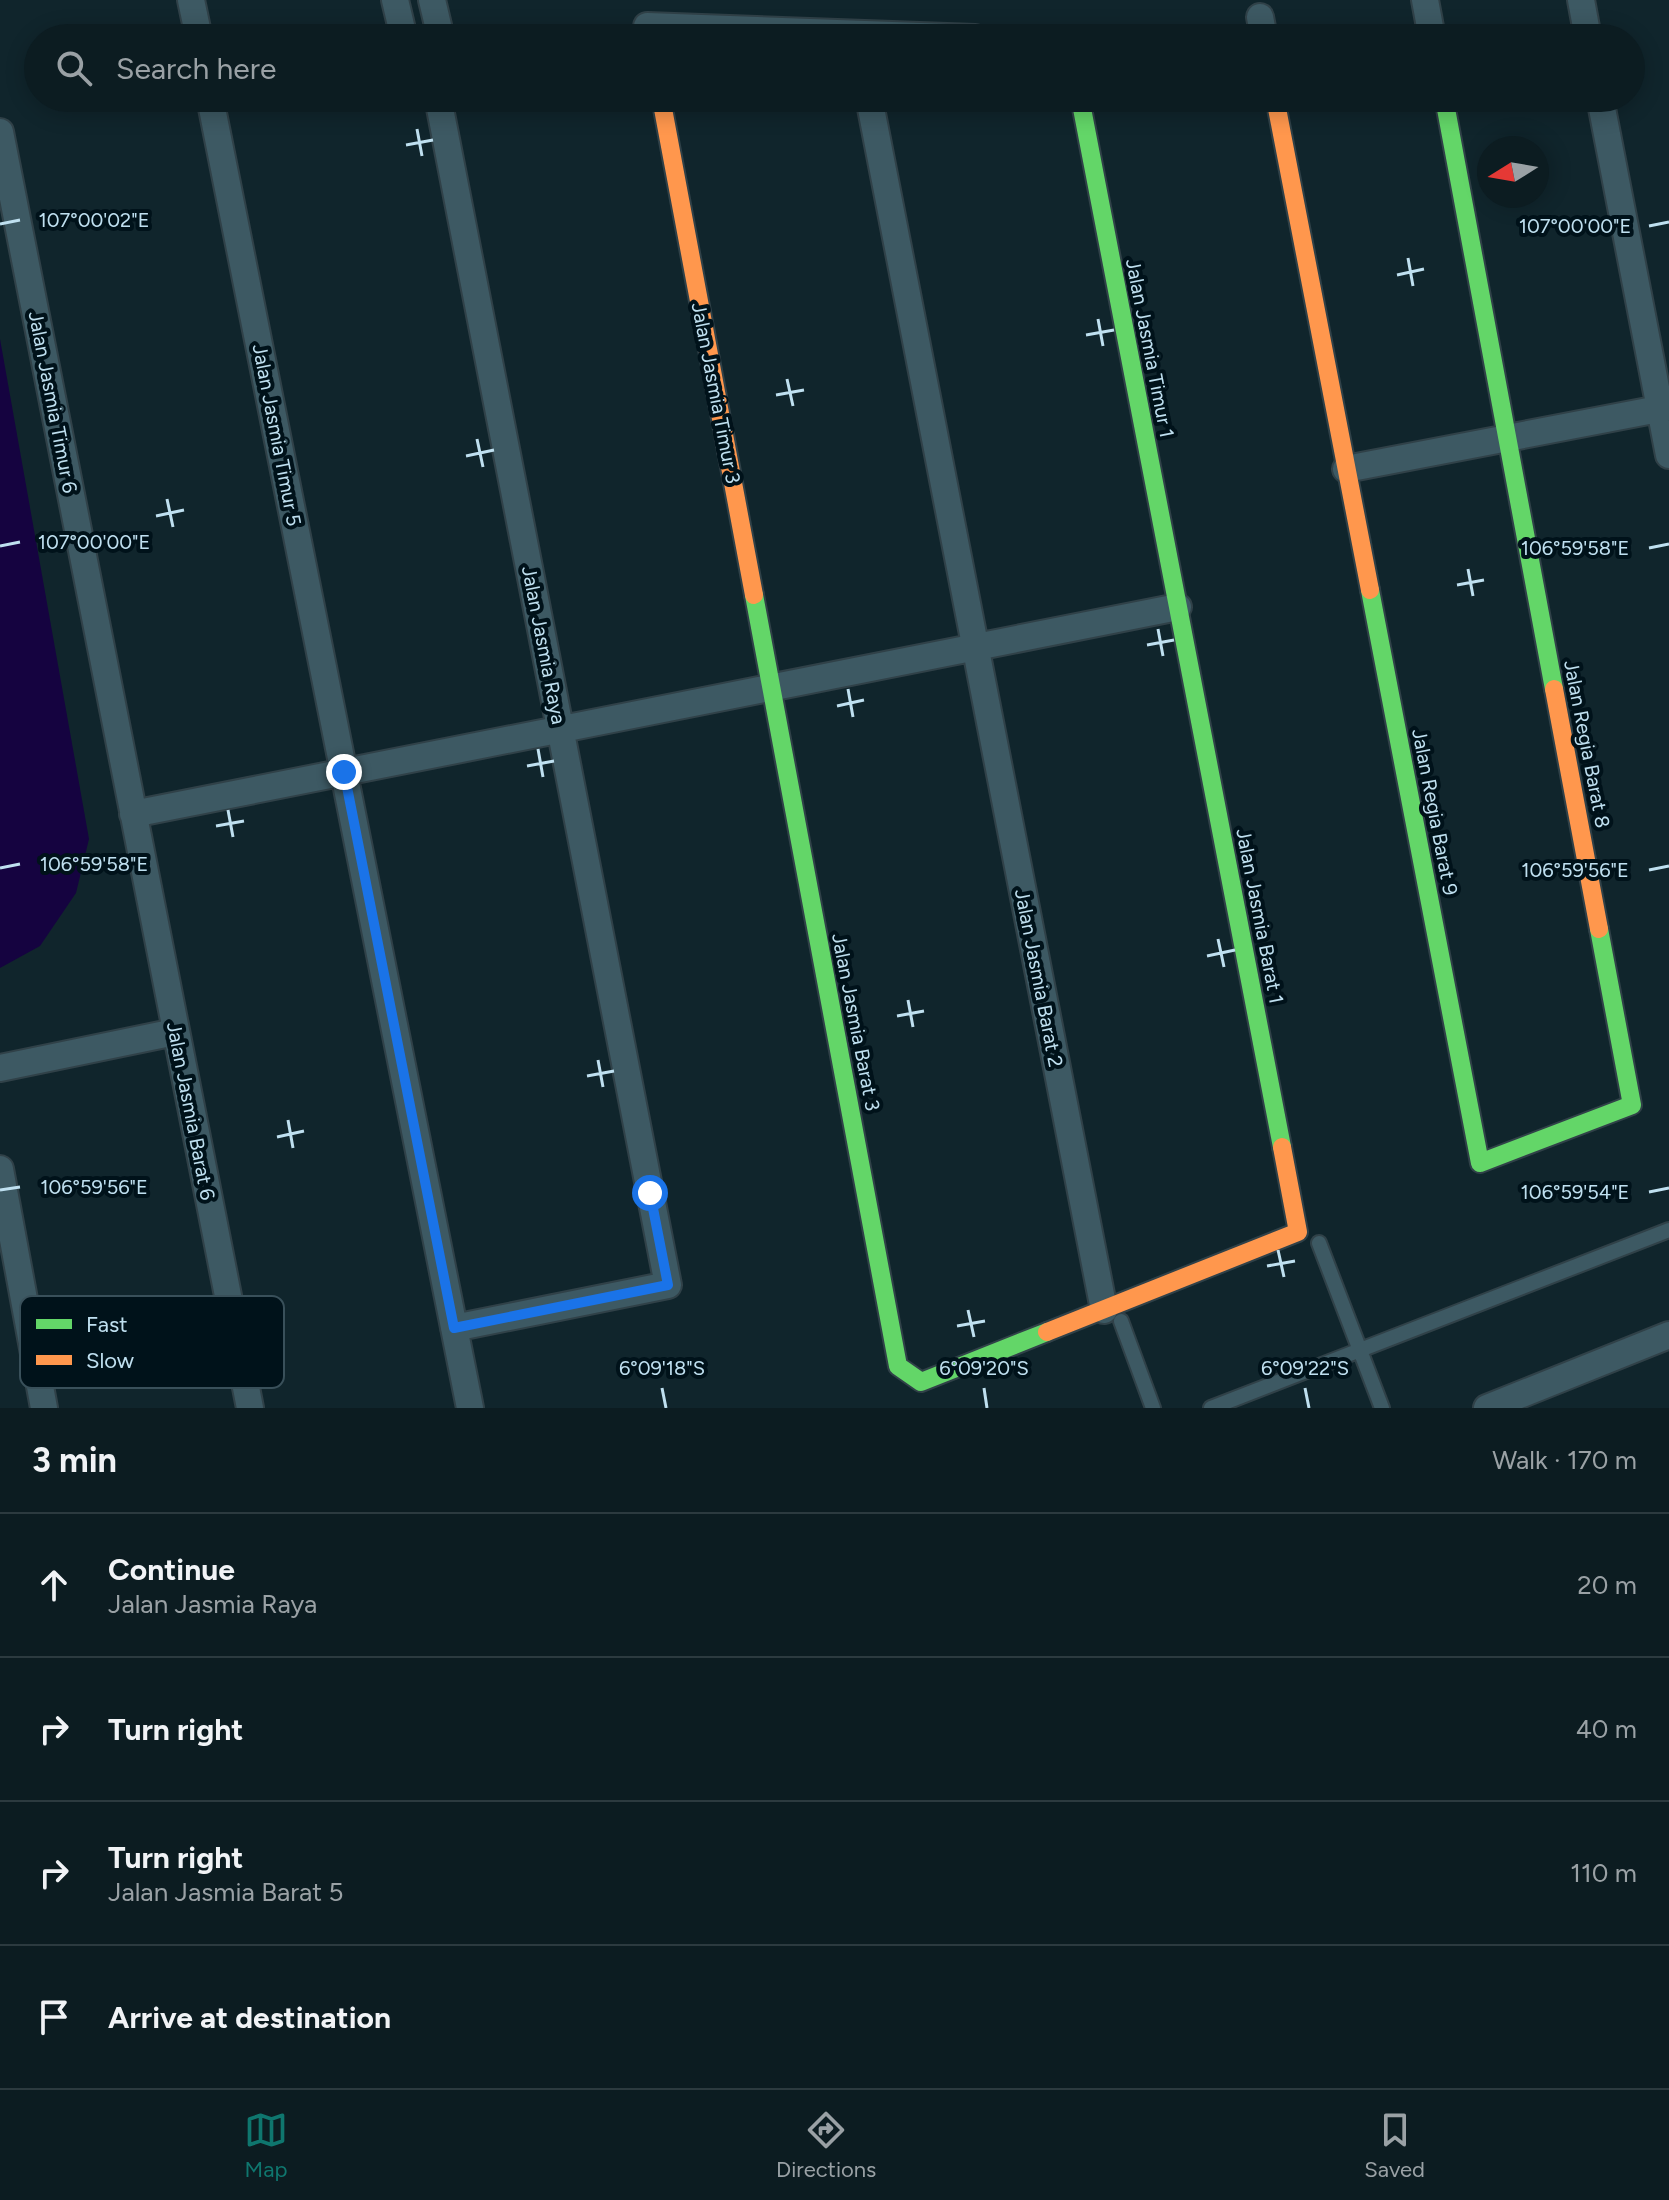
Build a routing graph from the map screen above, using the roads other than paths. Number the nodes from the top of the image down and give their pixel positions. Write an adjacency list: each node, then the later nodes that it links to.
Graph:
1 (191, 0): 6 (street)
2 (395, 0): 7 (street)
3 (432, 0): 8 (street)
4 (1425, 0): 9 (street)
5 (1581, 0): 10 (street)
6 (196, 24)
7 (401, 24)
8 (438, 24)
9 (1429, 24)
10 (1585, 24)
11 (213, 112): 28 (street, Jalan Jasmia Timur 5)
12 (441, 112): 27 (street, Jalan Jasmia Raya)
13 (664, 112): 26 (street, Jalan Jasmia Timur 3)
14 (872, 112): 25 (street, Jalan Jasmia Barat 2)
15 (1083, 112): 24 (street, Jalan Jasmia Timur 1)
16 (1278, 112): 23 (street, Jalan Regia Barat 9)
17 (1447, 112): 21 (street, Jalan Regia Barat 8)
18 (1603, 112): 20 (street)
19 (0, 132): 29 (street, Jalan Jasmia Timur 6)
20 (1664, 408): 21 (street); 22 (street)
21 (1508, 438): 23 (street); 32 (street, Jalan Regia Barat 8)
22 (1669, 455)
23 (1346, 469): 32 (street, Jalan Regia Barat 9)
24 (1178, 607): 25 (street); 38 (street, Jalan Jasmia Barat 1)
25 (975, 647): 26 (street); 38 (street, Jalan Jasmia Barat 2)
26 (771, 687): 27 (street); 38 (street, Jalan Jasmia Barat 3)
27 (560, 729): 28 (street); 39 (street, Jalan Jasmia Raya)
28 (344, 772): 29 (street); 39 (street, Jalan Jasmia Timur 5)
29 (133, 814): 30 (street, Jalan Jasmia Barat 6)
30 (175, 1032): 31 (street); 37 (street, Jalan Jasmia Barat 6)
31 (0, 1068)
32 (1480, 1163)
33 (0, 1169): 36 (street)
34 (1669, 1230): 41 (lane)
35 (1319, 1243): 41 (lane)
36 (23, 1296)
37 (228, 1296)
38 (1112, 1315): 47 (lane)
39 (454, 1328): 46 (street, Jalan Jasmia Timur 5)
40 (1669, 1335): 50 (street)
41 (1359, 1349): 48 (lane); 49 (lane)
42 (40, 1388): 44 (street)
43 (246, 1388): 45 (street, Jalan Jasmia Barat 6)
44 (44, 1408)
45 (250, 1408)
46 (470, 1408)
47 (1153, 1408)
48 (1211, 1408)
49 (1382, 1408)
50 (1487, 1408)

